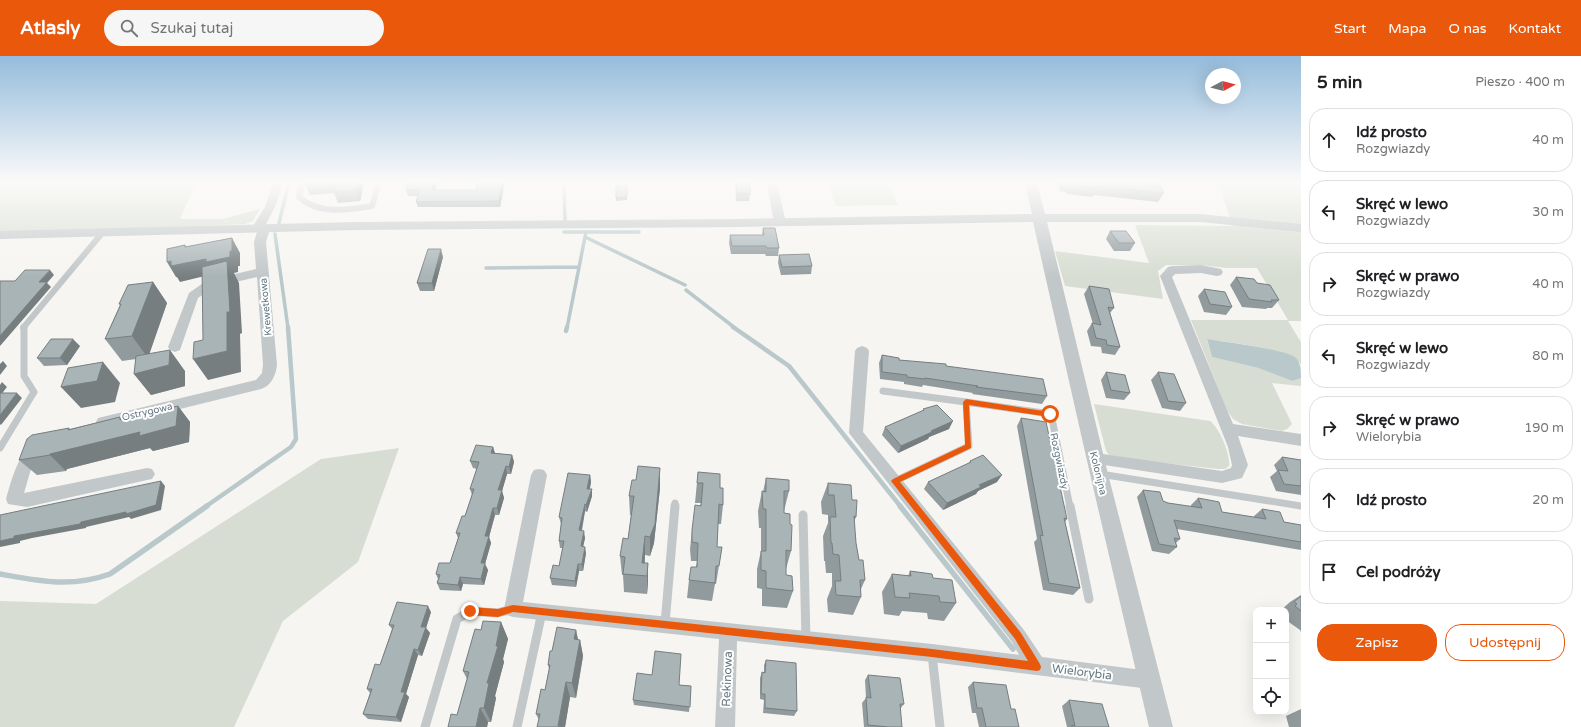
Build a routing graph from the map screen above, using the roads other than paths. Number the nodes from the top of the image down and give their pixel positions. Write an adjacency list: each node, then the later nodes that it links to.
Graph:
1 (267, 214): 7 (street, Krewetkowa)
2 (778, 214): 5 (street)
3 (1038, 214): 4 (street, Kolonijna)
4 (1039, 218): 5 (street); 6 (street); 22 (street, Kolonijna)
5 (780, 223): 7 (street)
6 (1301, 228)
7 (261, 229): 8 (street); 10 (street, Krewetkowa)
8 (103, 232): 9 (street); 21 (lane)
9 (0, 236)
10 (261, 272): 12 (street); 14 (street, Krewetkowa)
11 (1217, 272): 18 (street)
12 (175, 347)
13 (862, 352): 25 (street)
14 (261, 384): 17 (street, Ostrygowa)
15 (883, 391): 16 (lane)
16 (966, 402): 25 (lane); 29 (lane, Rozgwiazdy)
17 (87, 425)
18 (1227, 429): 19 (street); 22 (street)
19 (1301, 440)
20 (46, 442): 23 (street)
21 (0, 448)
22 (1098, 466): 27 (lane); 37 (street, Kolonijna)
23 (147, 474)
24 (539, 475): 30 (street)
25 (895, 481): 36 (street)
26 (675, 503): 32 (lane)
27 (1301, 506)
28 (803, 515): 34 (lane)
29 (1089, 599)
30 (513, 608): 31 (street, Wielorybia); 38 (lane)
31 (542, 612): 32 (street, Wielorybia); 39 (lane)
32 (665, 624): 33 (street, Wielorybia)
33 (728, 631): 34 (street, Wielorybia); 40 (street, Rekinowa)
34 (806, 640): 35 (street, Wielorybia)
35 (932, 653): 36 (street, Wielorybia); 41 (lane)
36 (1037, 667): 37 (street, Wielorybia)
37 (1150, 680): 42 (street, Kolonijna)
38 (425, 727)
39 (517, 727)
40 (725, 727)
41 (940, 727)
42 (1161, 727)

